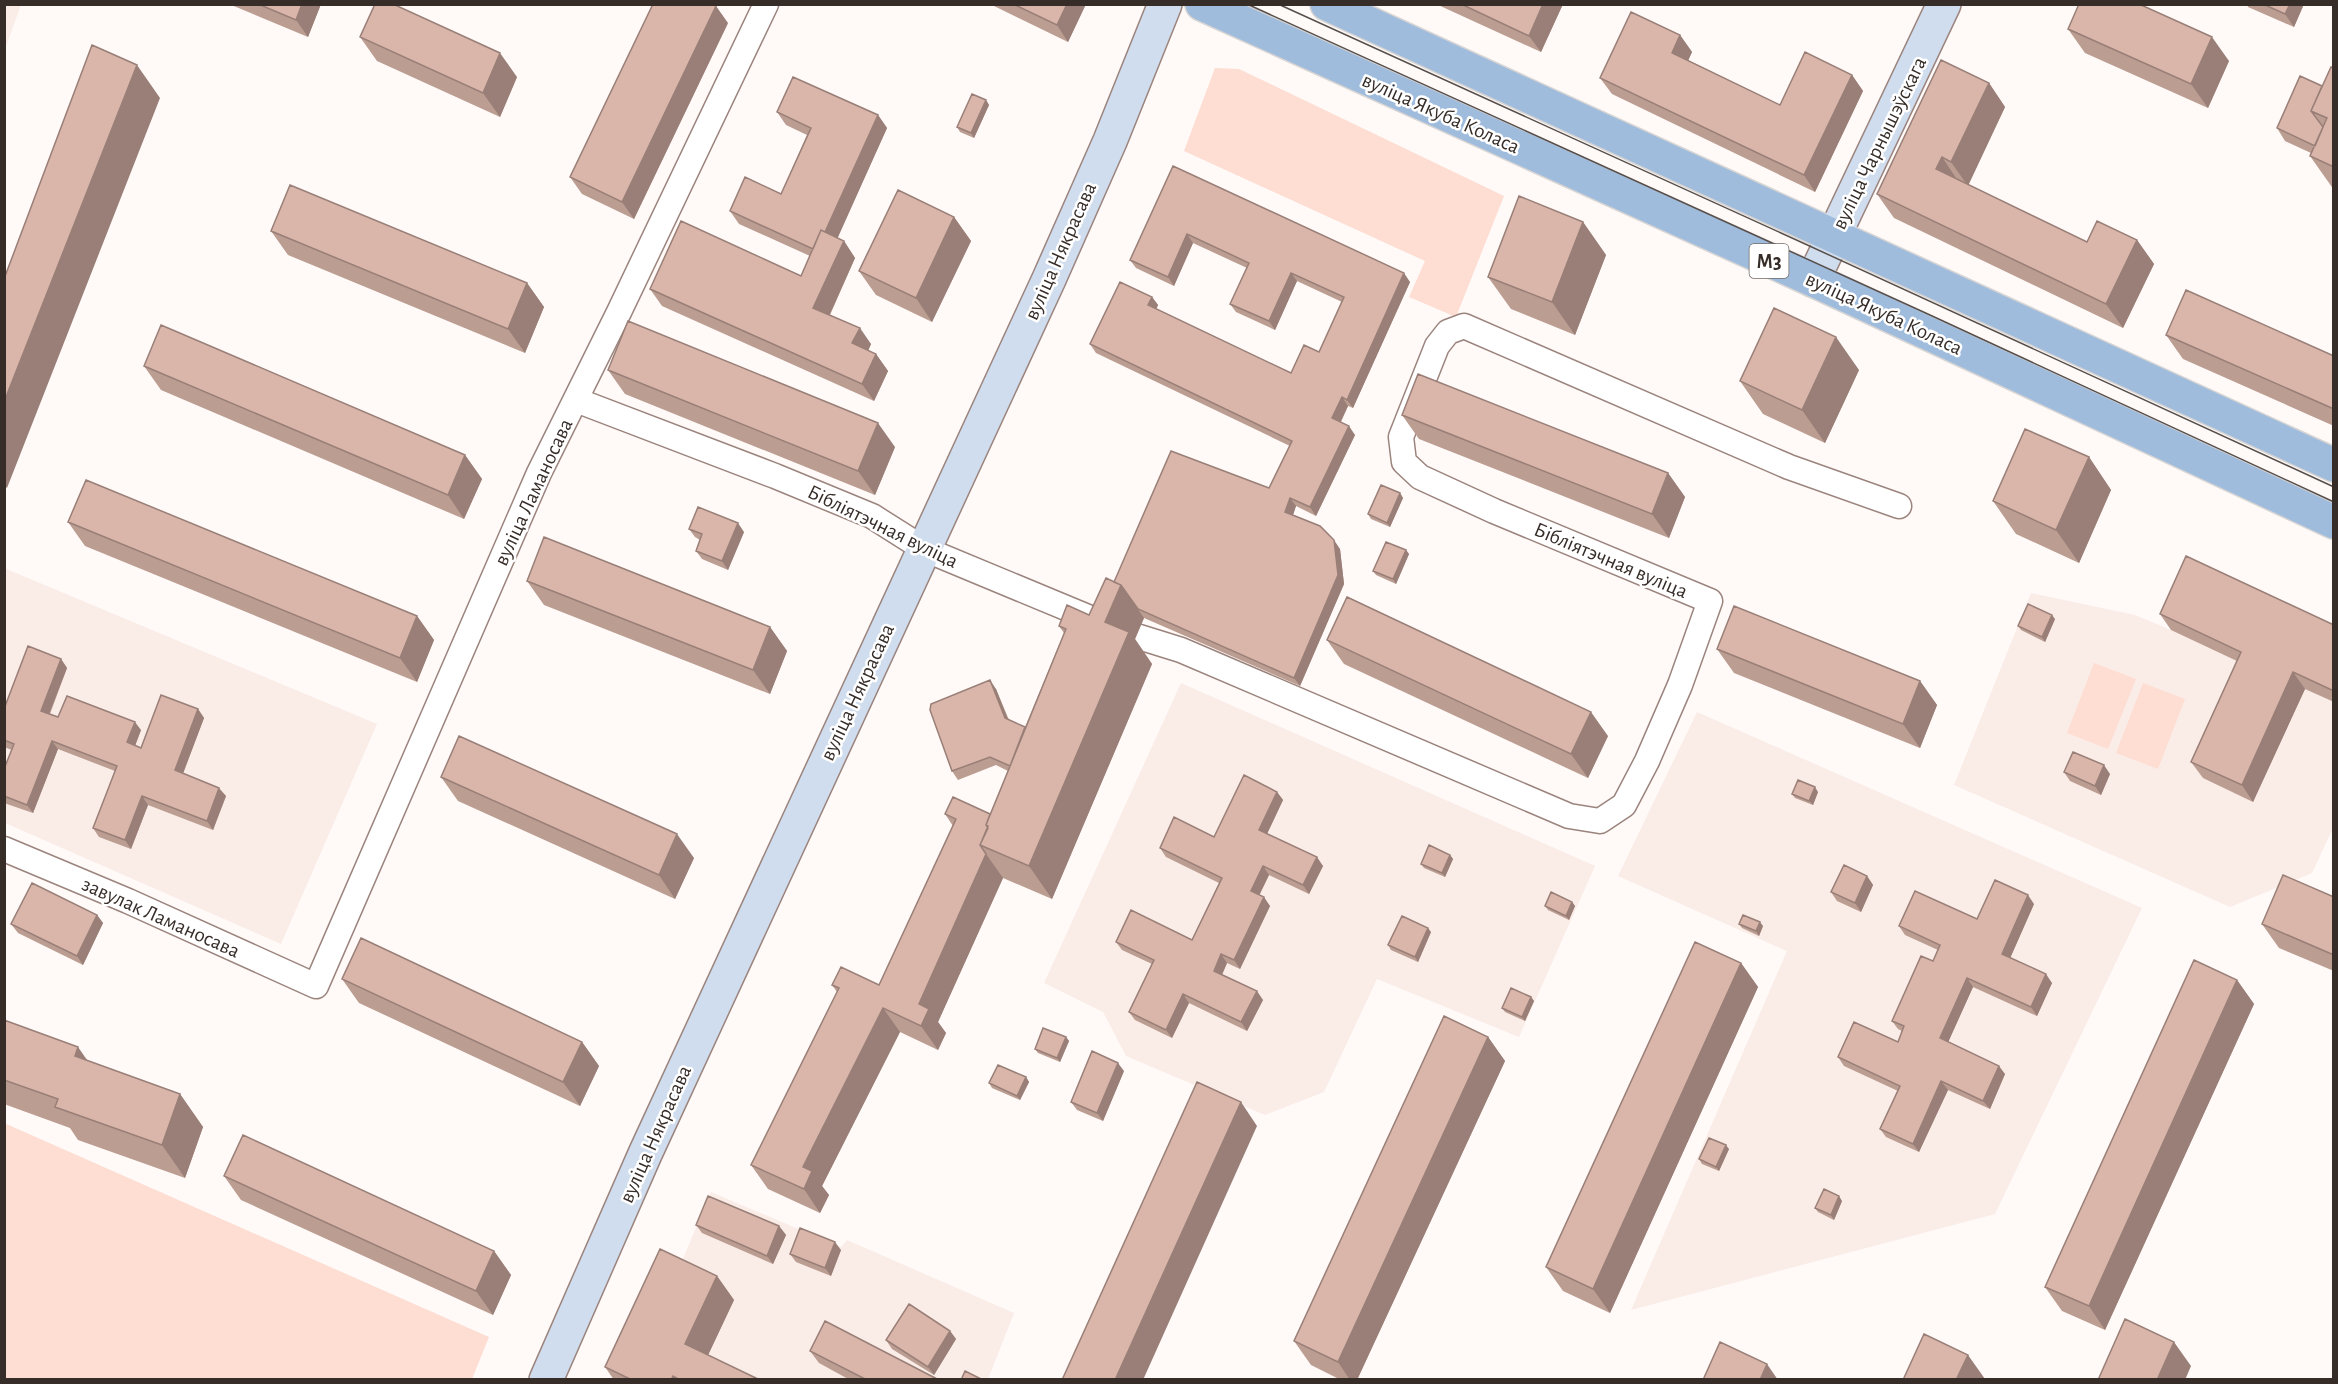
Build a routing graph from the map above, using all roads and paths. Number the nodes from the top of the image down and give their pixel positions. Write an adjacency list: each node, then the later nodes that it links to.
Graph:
1 (766, 4): 8 (street, вуліца Ламаносава)
2 (1165, 4): 12 (main road, вуліца Някрасава)
3 (1202, 4): 7 (main road, вуліца Якуба Коласа / М3)
4 (1328, 4): 6 (main road, М3)
5 (1944, 4): 6 (main road, вуліца Чарнышэўскага)
6 (1834, 236): 7 (main road, вуліца Чарнышэўскага); 9 (main road, М3)
7 (1813, 280): 11 (main road, вуліца Якуба Коласа / М3)
8 (576, 400): 12 (street, Бібліятэчная вуліца); 14 (street, вуліца Ламаносава)
9 (2334, 465)
10 (1899, 506): 12 (street, Бібліятэчная вуліца)
11 (2334, 522)
12 (924, 549): 15 (main road, вуліца Някрасава)
13 (4, 849): 14 (street, завулак Ламаносава)
14 (316, 986)
15 (546, 1380)

